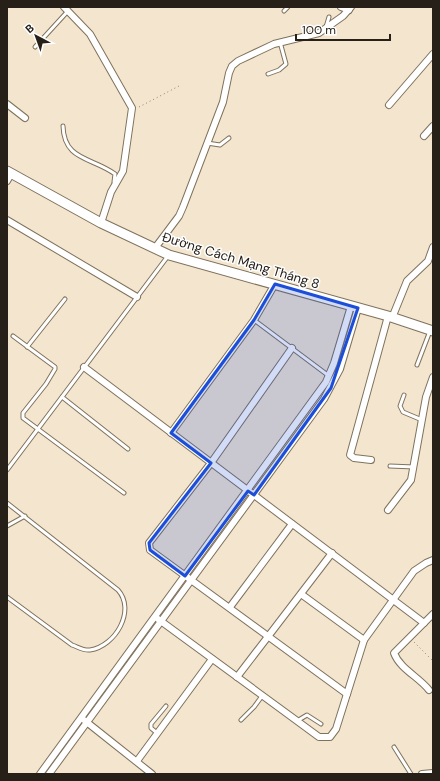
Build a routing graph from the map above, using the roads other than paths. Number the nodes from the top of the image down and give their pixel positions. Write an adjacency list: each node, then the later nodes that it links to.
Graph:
1 (288, 7): 5 (lane)
2 (341, 7): 4 (street)
3 (66, 9): 9 (lane); 21 (street)
4 (350, 9): 7 (street)
5 (284, 11)
6 (329, 16): 7 (lane)
7 (326, 28): 8 (street)
8 (280, 42): 11 (lane); 19 (street)
9 (35, 47)
10 (433, 54): 13 (street)
11 (268, 74)
12 (7, 104): 14 (street)
13 (389, 104)
14 (25, 118)
15 (63, 126): 21 (lane)
16 (433, 126): 17 (street)
17 (424, 136)
18 (229, 138): 19 (lane)
19 (207, 143): 25 (street)
20 (8, 175): 23 (street, Đường Cách Mạng Tháng 8)
21 (114, 186): 23 (street)
22 (7, 220): 28 (street)
23 (101, 223): 25 (street, Đường Cách Mạng Tháng 8)
24 (433, 247): 31 (street)
25 (155, 248): 26 (street, Đường Cách Mạng Tháng 8)
26 (169, 255): 27 (street, Đường Cách Mạng Tháng 8); 28 (lane)
27 (275, 284): 30 (street, Đường Cách Mạng Tháng 8); 32 (street)
28 (137, 297): 38 (lane)
29 (65, 300): 35 (lane)
30 (355, 307): 31 (street, Đường Cách Mạng Tháng 8); 39 (street); 41 (street)
31 (390, 317): 33 (street, Đường Cách Mạng Tháng 8); 50 (street)
32 (254, 320): 36 (lane); 46 (street)
33 (432, 330): 37 (lane)
34 (13, 336): 35 (lane)
35 (27, 347): 45 (lane)
36 (292, 348): 39 (lane); 51 (street)
37 (417, 365)
38 (84, 368): 43 (lane); 46 (street)
39 (329, 376): 41 (lane); 48 (street)
40 (433, 376): 44 (street)
41 (335, 380): 49 (street)
42 (404, 395): 44 (lane)
43 (62, 397): 45 (lane); 47 (lane)
44 (422, 420): 53 (street)
45 (38, 429): 54 (lane); 56 (lane)
46 (171, 433): 51 (street)
47 (128, 449)
48 (276, 453): 49 (street); 55 (street)
49 (282, 457): 57 (street)
50 (371, 460)
51 (211, 463): 55 (street); 65 (street)
52 (390, 466): 53 (lane)
53 (414, 467): 59 (street)
54 (7, 470)
55 (248, 491): 57 (street); 65 (street)
56 (124, 493)
57 (254, 495): 61 (street); 66 (street)
58 (7, 503): 60 (lane)
59 (388, 510)
60 (24, 516): 62 (lane); 68 (lane)
61 (292, 524): 63 (street); 70 (street)
62 (7, 526)
63 (332, 554): 67 (street); 69 (street)
64 (433, 560): 69 (street)
65 (186, 576): 66 (street); 72 (street)
66 (192, 580): 70 (street); 73 (street)
67 (301, 594): 75 (street); 76 (street)
68 (7, 596)
69 (392, 599): 74 (street); 76 (street)
70 (230, 607): 75 (street)
71 (433, 614): 74 (street)
72 (155, 617): 73 (street); 83 (street)
73 (161, 622): 77 (street); 86 (street)
74 (424, 623): 79 (street)
75 (269, 635): 78 (street); 80 (street)
76 (364, 640): 80 (street)
77 (212, 659): 78 (street); 88 (street)
78 (237, 677): 81 (street)
79 (429, 690)
80 (347, 694): 85 (street)
81 (262, 695): 84 (lane); 85 (street)
82 (166, 706): 88 (lane)
83 (81, 717): 86 (street); 90 (street)
84 (241, 720)
85 (297, 721): 87 (lane)
86 (87, 722): 91 (street); 92 (street)
87 (321, 724)
88 (157, 733): 91 (street)
89 (394, 747): 97 (lane)
90 (51, 758): 92 (street); 94 (street)
91 (137, 760): 96 (street)
92 (58, 763): 95 (street)
93 (433, 773): 98 (street)
94 (40, 774)
95 (49, 774)
96 (152, 774)
97 (411, 774)
98 (422, 774)

